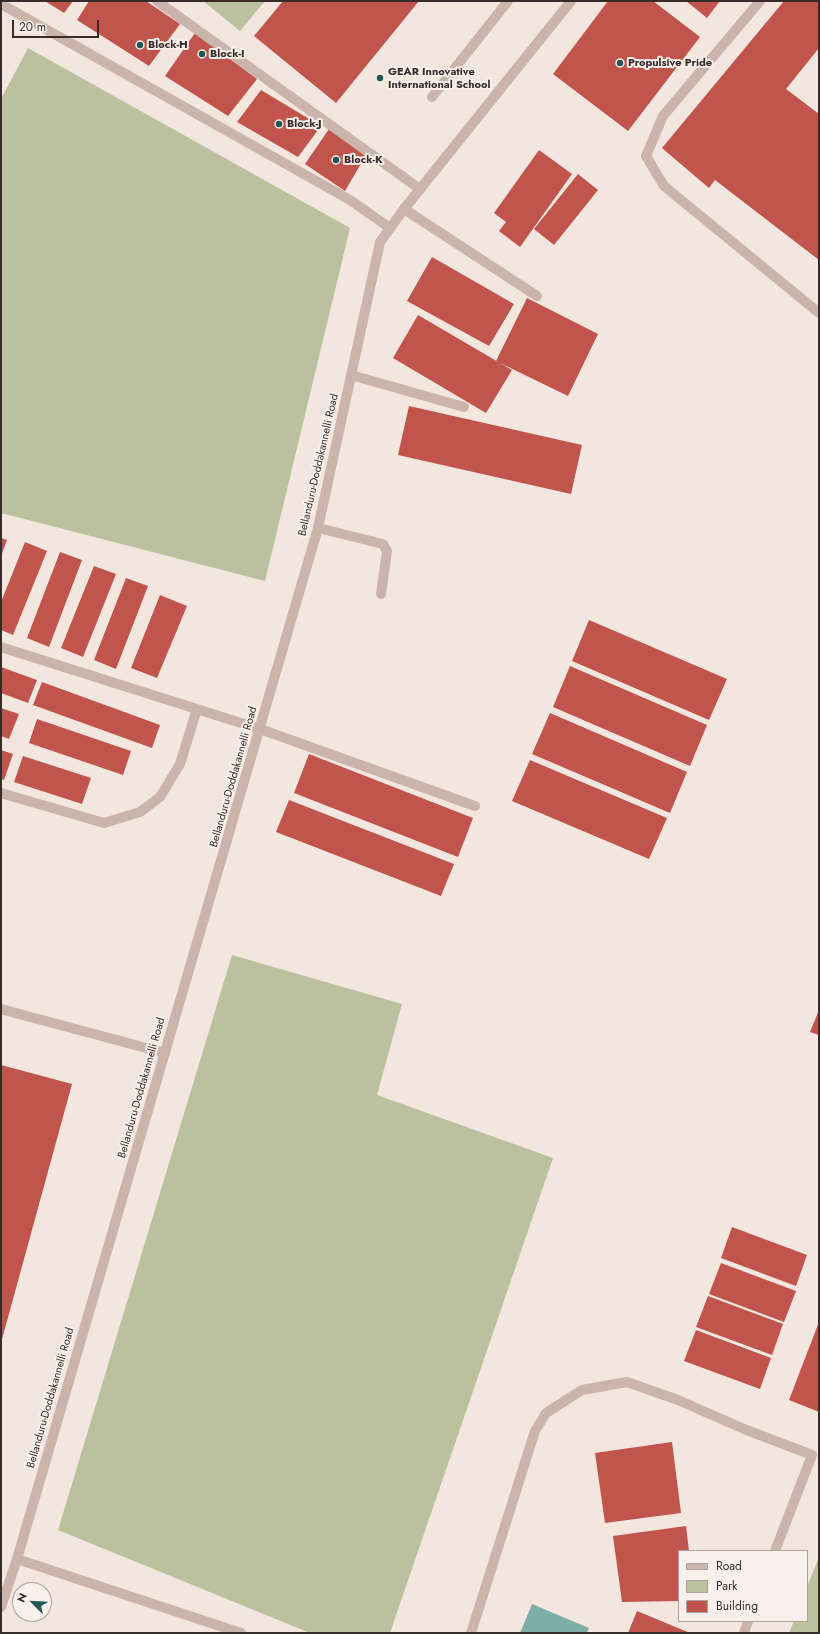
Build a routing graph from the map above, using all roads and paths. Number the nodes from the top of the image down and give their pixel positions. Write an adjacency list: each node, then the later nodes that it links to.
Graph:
1 (157, 1): 7 (street)
2 (508, 1): 6 (street)
3 (571, 1): 7 (street, Bellanduru-Doddakannelli Road)
4 (760, 1): 11 (street)
5 (1, 4): 9 (street)
6 (432, 97)
7 (420, 189): 8 (street, Bellanduru-Doddakannelli Road)
8 (404, 209): 9 (street, Bellanduru-Doddakannelli Road); 10 (street)
9 (390, 228): 12 (street, Bellanduru-Doddakannelli Road)
10 (537, 296)
11 (819, 313)
12 (351, 375): 13 (street); 14 (street, Bellanduru-Doddakannelli Road)
13 (464, 407)
14 (318, 528): 15 (street); 18 (street, Bellanduru-Doddakannelli Road)
15 (381, 594)
16 (1, 647): 17 (street)
17 (197, 709): 18 (street); 19 (street)
18 (260, 729): 20 (street); 22 (street, Bellanduru-Doddakannelli Road)
19 (1, 793)
20 (475, 806)
21 (1, 1009): 22 (street)
22 (165, 1053): 24 (street, Bellanduru-Doddakannelli Road)
23 (775, 1550): 28 (street)
24 (17, 1559): 25 (street, Bellanduru-Doddakannelli Road); 27 (street)
25 (1, 1607)
26 (748, 1622): 29 (street)
27 (241, 1633)
28 (471, 1633)
29 (744, 1633)

